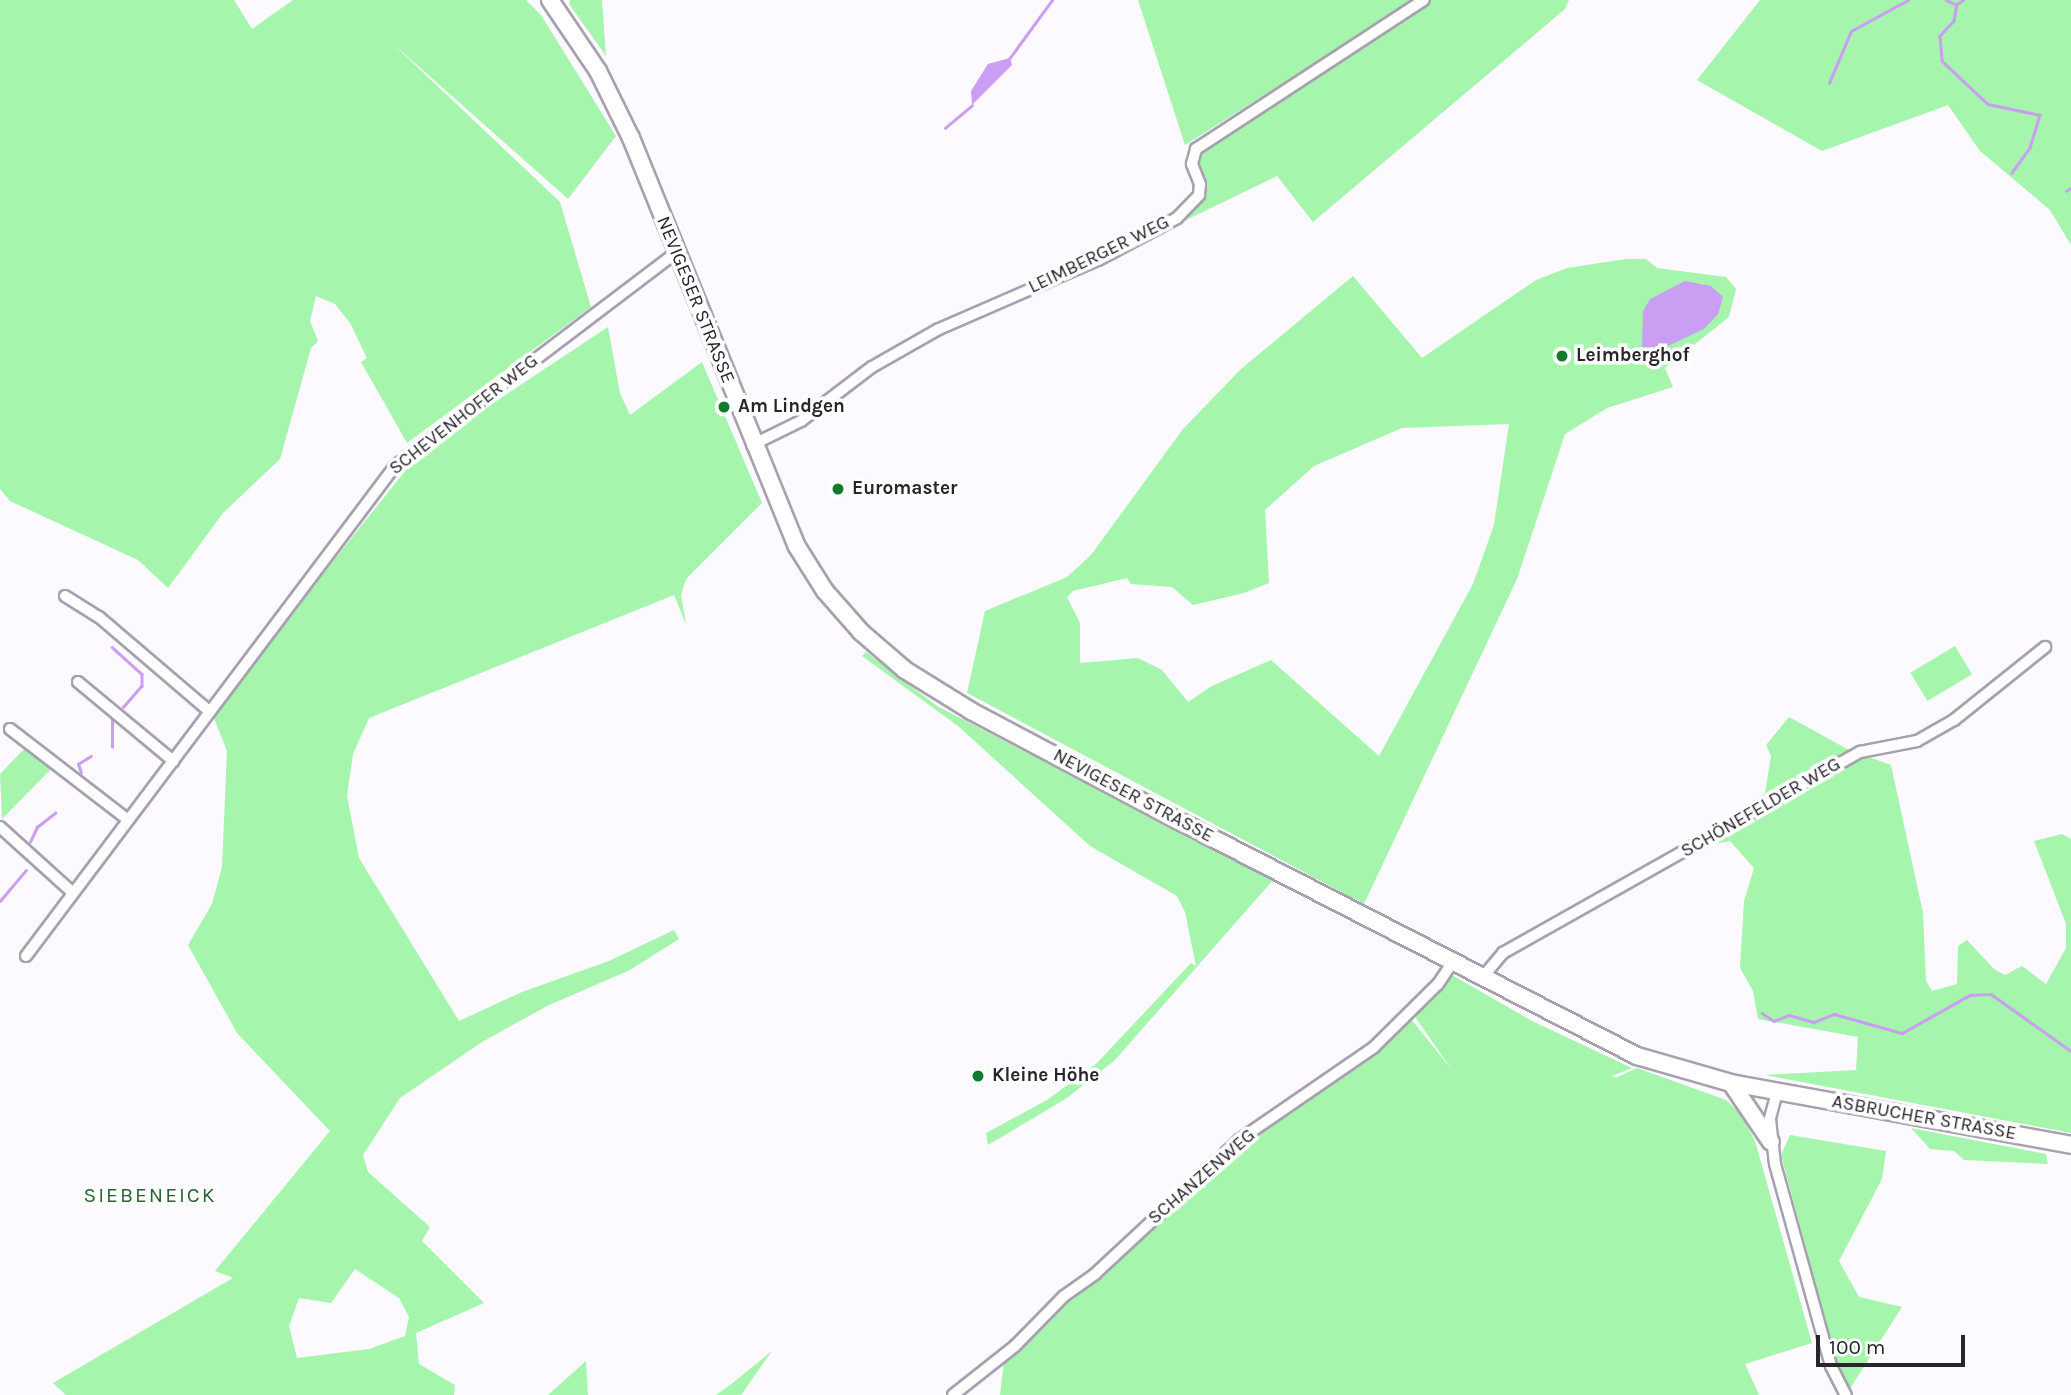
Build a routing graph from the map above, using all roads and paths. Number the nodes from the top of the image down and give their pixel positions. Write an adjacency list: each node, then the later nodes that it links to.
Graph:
1 (1424, 0): 4 (street, LEIMBERGER WEG)
2 (553, 1): 3 (main road, NEVIGESER STRASSE)
3 (676, 253): 4 (main road, NEVIGESER STRASSE); 8 (street, SCHEVENHOFER WEG)
4 (752, 445): 15 (main road, NEVIGESER STRASSE)
5 (65, 596): 8 (street)
6 (2045, 647): 16 (street, SCHÖNEFELDER WEG)
7 (78, 682): 10 (street)
8 (208, 710): 10 (street, SCHEVENHOFER WEG)
9 (10, 729): 11 (street)
10 (173, 761): 11 (street, SCHEVENHOFER WEG)
11 (128, 820): 13 (street, SCHEVENHOFER WEG)
12 (0, 827): 13 (street)
13 (72, 892): 14 (street, SCHEVENHOFER WEG)
14 (26, 956)
15 (1452, 963): 16 (main road, NEVIGESER STRASSE); 21 (street, SCHANZENWEG)
16 (1482, 978): 17 (main road, NEVIGESER STRASSE)
17 (1731, 1083): 18 (main road, NEVIGESER STRASSE); 19 (main road)
18 (1777, 1092): 19 (street); 20 (main road, ASBRUCHER STRASSE)
19 (1771, 1142): 22 (street)
20 (2071, 1146)
21 (953, 1395)
22 (1846, 1395)

